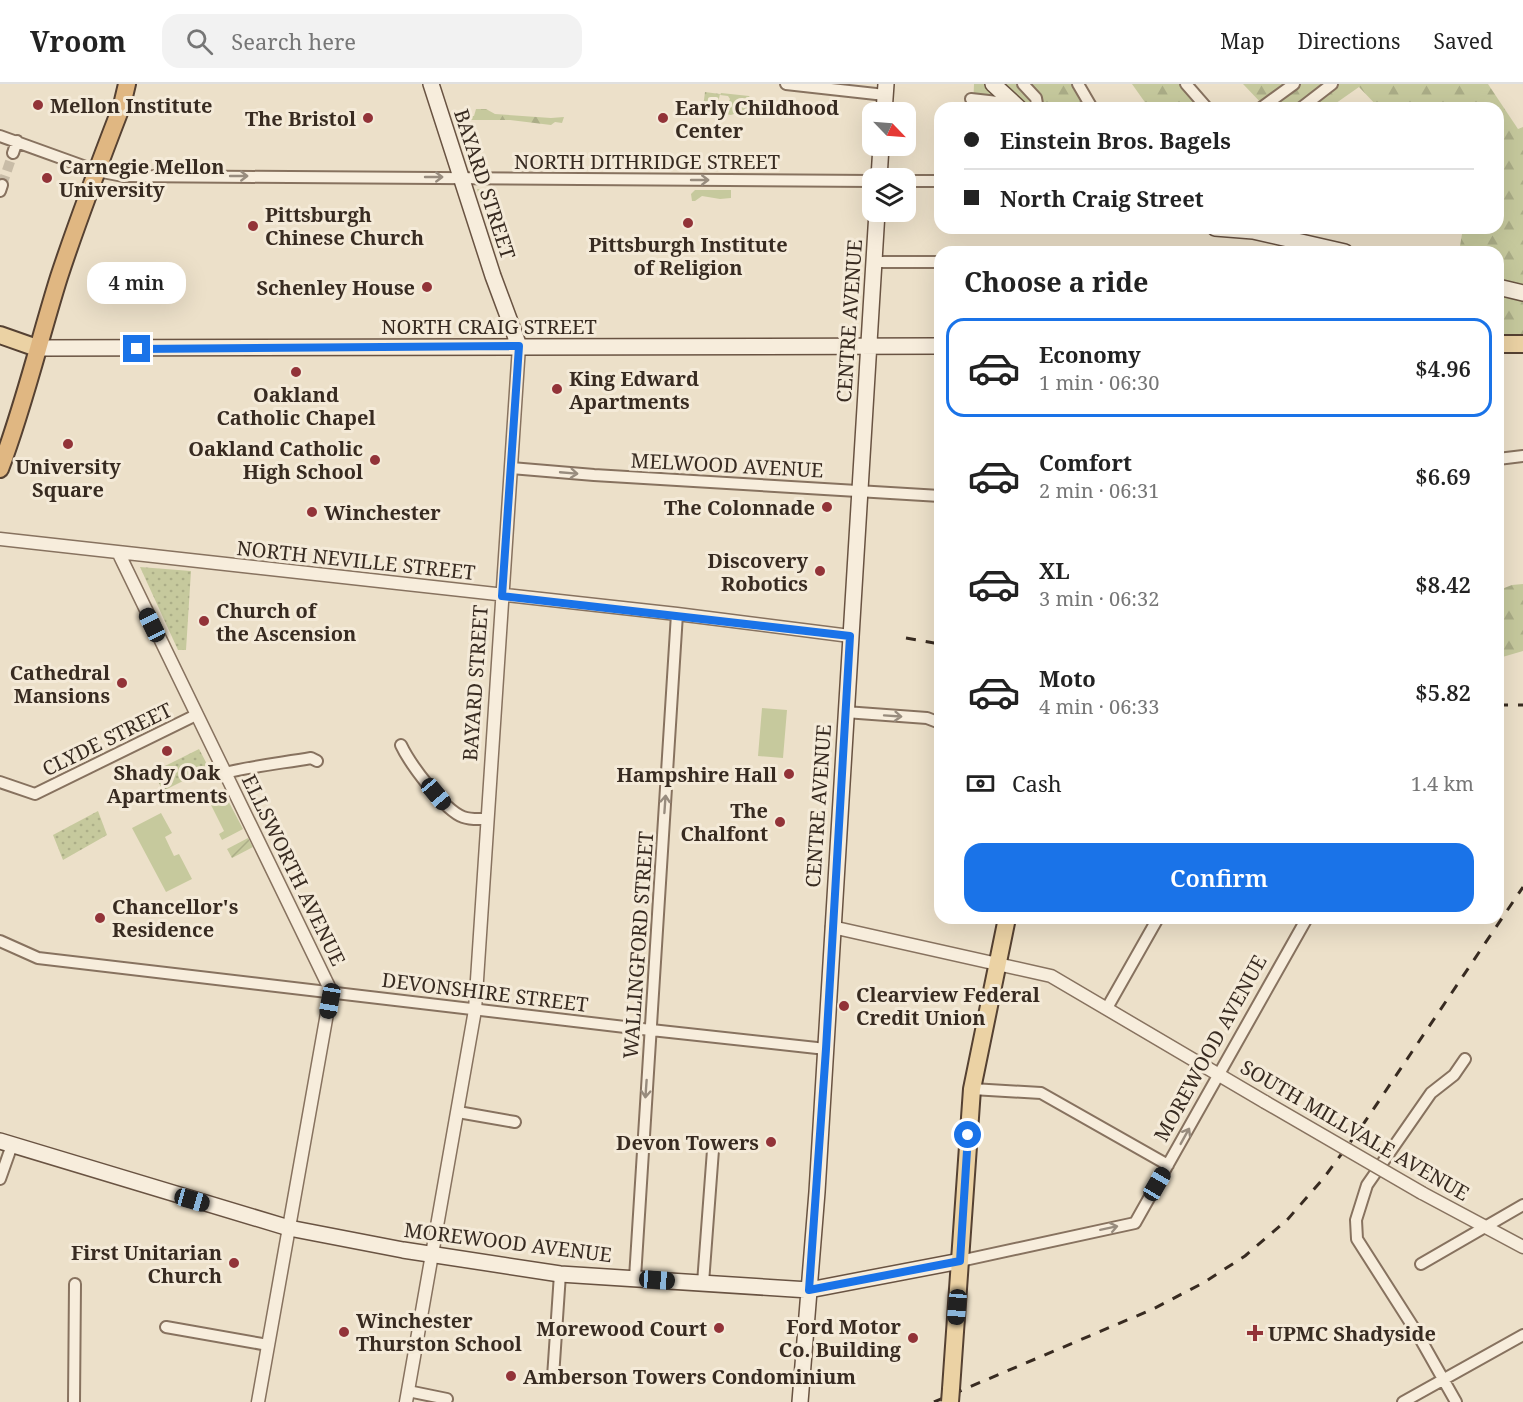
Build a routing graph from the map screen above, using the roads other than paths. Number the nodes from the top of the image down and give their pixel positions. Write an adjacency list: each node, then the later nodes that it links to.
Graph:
1 (127, 84): 22 (highway)
2 (431, 84): 23 (main road, BAYARD STREET)
3 (786, 84): 10 (street)
4 (993, 84): 13 (main road)
5 (1023, 84): 14 (street)
6 (1078, 84): 15 (street)
7 (1186, 84): 16 (street)
8 (1294, 84): 17 (street)
9 (1332, 84): 18 (street)
10 (885, 89)
11 (971, 99): 12 (street)
12 (991, 102)
13 (1013, 102)
14 (1037, 102)
15 (1088, 102)
16 (1202, 102)
17 (1270, 102)
18 (1308, 102)
19 (0, 136): 20 (street, NORTH DITHRIDGE STREET)
20 (17, 141): 21 (street); 22 (street, NORTH DITHRIDGE STREET)
21 (13, 153)
22 (97, 171): 23 (street, NORTH DITHRIDGE STREET, one-way to 23); 40 (highway)
23 (462, 178): 24 (street, NORTH DITHRIDGE STREET, one-way to 24); 37 (main road, BAYARD STREET)
24 (862, 181)
25 (916, 181): 26 (street)
26 (934, 181)
27 (876, 222): 30 (main road, CENTRE AVENUE)
28 (1266, 234): 29 (main road)
29 (1319, 246)
30 (874, 262): 31 (street); 39 (main road, CENTRE AVENUE)
31 (934, 262)
32 (1504, 288): 33 (main road)
33 (1523, 293)
34 (0, 335): 40 (main road)
35 (1504, 344): 36 (main road)
36 (1523, 344)
37 (519, 346): 39 (main road, NORTH CRAIG STREET); 40 (main road, NORTH CRAIG STREET); 43 (street, BAYARD STREET)
38 (934, 346): 39 (main road, NORTH CRAIG STREET)
39 (868, 347): 45 (main road, CENTRE AVENUE)
40 (38, 348): 44 (highway)
41 (1523, 456): 42 (street)
42 (1504, 458)
43 (511, 468): 45 (street, MELWOOD AVENUE, one-way to 45); 49 (street, BAYARD STREET)
44 (0, 469)
45 (859, 491): 46 (street, MELWOOD AVENUE); 51 (main road, CENTRE AVENUE)
46 (934, 496)
47 (0, 539): 48 (street, NORTH NEVILLE STREET)
48 (118, 552): 49 (street, NORTH NEVILLE STREET); 53 (street, ELLSWORTH AVENUE)
49 (502, 596): 50 (street, NORTH NEVILLE STREET); 59 (street, BAYARD STREET)
50 (677, 614): 51 (street, NORTH NEVILLE STREET); 69 (street, WALLINGFORD STREET, one-way to 50)
51 (850, 636): 52 (main road, CENTRE AVENUE)
52 (845, 712): 54 (street, one-way to 54); 63 (main road, CENTRE AVENUE)
53 (195, 715): 57 (street, ELLSWORTH AVENUE); 58 (street, CLYDE STREET)
54 (934, 721)
55 (401, 745): 59 (street)
56 (317, 761): 57 (street)
57 (225, 773): 66 (street, ELLSWORTH AVENUE)
58 (0, 782)
59 (487, 819): 68 (street, BAYARD STREET)
60 (1006, 924): 65 (main road)
61 (1155, 924): 67 (street)
62 (1304, 924): 72 (street, MOREWOOD AVENUE)
63 (832, 927): 65 (street, SOUTH MILLVALE AVENUE); 70 (main road, CENTRE AVENUE)
64 (0, 941): 66 (street, DEVONSHIRE STREET)
65 (997, 964): 67 (street, SOUTH MILLVALE AVENUE); 73 (main road)
66 (331, 991): 68 (street, DEVONSHIRE STREET); 82 (street, ELLSWORTH AVENUE)
67 (1107, 1008): 72 (street, SOUTH MILLVALE AVENUE)
68 (475, 1010): 69 (street, DEVONSHIRE STREET); 74 (street, BAYARD STREET)
69 (650, 1030): 70 (street, DEVONSHIRE STREET); 88 (street, WALLINGFORD STREET, one-way to 88)
70 (826, 1049): 91 (main road, CENTRE AVENUE)
71 (1465, 1059): 96 (street)
72 (1219, 1074): 78 (street, MOREWOOD AVENUE, one-way to 72); 81 (street, SOUTH MILLVALE AVENUE, bridge)
73 (972, 1089): 78 (street); 85 (main road)
74 (458, 1112): 75 (street); 84 (street, BAYARD STREET)
75 (515, 1122)
76 (6, 1143): 79 (street); 82 (main road, MOREWOOD AVENUE)
77 (713, 1150): 89 (street)
78 (1168, 1165): 85 (street, MOREWOOD AVENUE, one-way to 78)
79 (0, 1179)
80 (1523, 1204): 81 (street)
81 (1484, 1226): 83 (street, SOUTH MILLVALE AVENUE); 86 (street)
82 (289, 1228): 84 (main road, MOREWOOD AVENUE); 94 (street, ELLSWORTH AVENUE)
83 (1523, 1247)
84 (432, 1254): 87 (main road, MOREWOOD AVENUE); 97 (street, BAYARD STREET)
85 (960, 1261): 91 (main road, MOREWOOD AVENUE); 102 (main road, bridge)
86 (1421, 1264)
87 (560, 1274): 88 (main road, MOREWOOD AVENUE); 95 (street)
88 (635, 1278): 89 (main road, MOREWOOD AVENUE)
89 (703, 1283): 91 (main road, MOREWOOD AVENUE)
90 (75, 1284): 99 (street)
91 (809, 1290): 101 (main road, CENTRE AVENUE)
92 (166, 1327): 94 (street)
93 (1523, 1335): 96 (street)
94 (268, 1345): 100 (street, ELLSWORTH AVENUE)
95 (553, 1377)
96 (1442, 1380): 103 (street); 104 (street)
97 (407, 1396): 98 (street)
98 (447, 1399)
99 (74, 1402)
100 (258, 1402)
101 (800, 1402)
102 (950, 1402)
103 (1403, 1402)
104 (1456, 1402)

